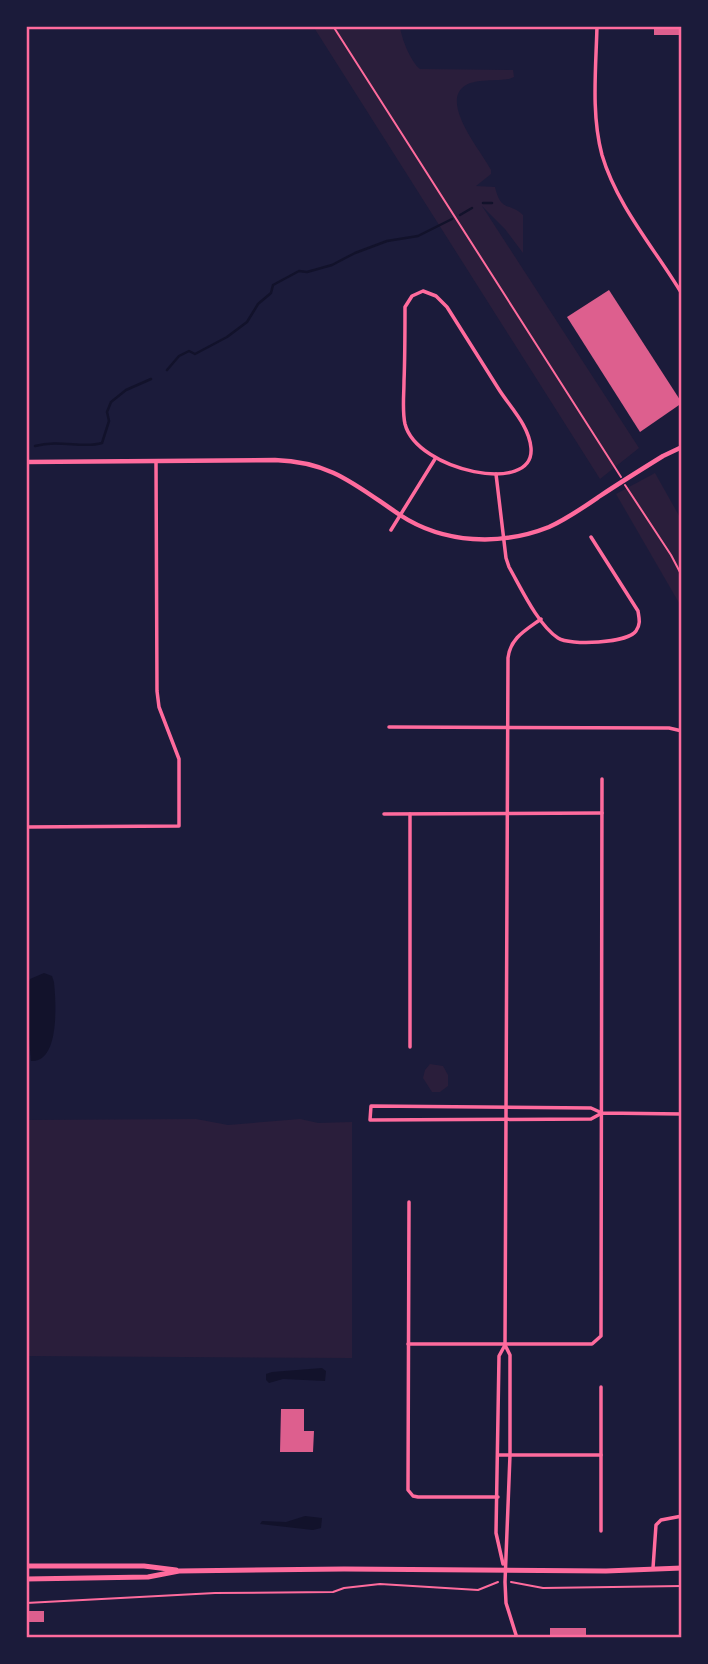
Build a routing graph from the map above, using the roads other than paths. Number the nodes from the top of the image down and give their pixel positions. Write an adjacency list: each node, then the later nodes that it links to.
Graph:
1 (597, 26): 2 (street)
2 (682, 294)
3 (682, 447): 11 (street)
4 (435, 459): 7 (street); 7 (street); 8 (street)
5 (156, 461): 6 (street); 8 (street); 21 (street)
6 (26, 462)
7 (496, 474): 11 (street)
8 (400, 515): 9 (street); 11 (street)
9 (391, 530)
10 (591, 537): 12 (street)
11 (504, 539): 12 (street)
12 (541, 619): 13 (street)
13 (508, 726): 14 (street); 15 (street); 17 (street)
14 (389, 727)
15 (682, 731)
16 (602, 779): 18 (street)
17 (506, 811): 18 (street); 20 (street); 23 (street)
18 (603, 813): 24 (street)
19 (384, 814): 20 (street)
20 (410, 814): 22 (street)
21 (26, 827)
22 (410, 1047)
23 (505, 1106): 24 (street); 26 (street); 26 (street)
24 (603, 1112): 25 (street); 26 (street); 29 (street)
25 (682, 1114)
26 (506, 1119): 29 (street)
27 (409, 1202): 28 (street)
28 (408, 1343): 29 (street); 34 (street)
29 (505, 1345): 31 (street); 32 (street)
30 (601, 1387): 33 (street)
31 (499, 1455): 32 (street); 34 (street)
32 (510, 1455): 33 (street); 41 (street)
33 (601, 1455): 36 (street)
34 (498, 1497): 41 (street)
35 (682, 1516): 39 (street)
36 (601, 1531)
37 (26, 1566): 40 (main road)
38 (682, 1568): 39 (main road)
39 (653, 1569): 41 (main road)
40 (180, 1571): 41 (main road); 42 (main road)
41 (505, 1571): 43 (street)
42 (26, 1579)
43 (517, 1638)

